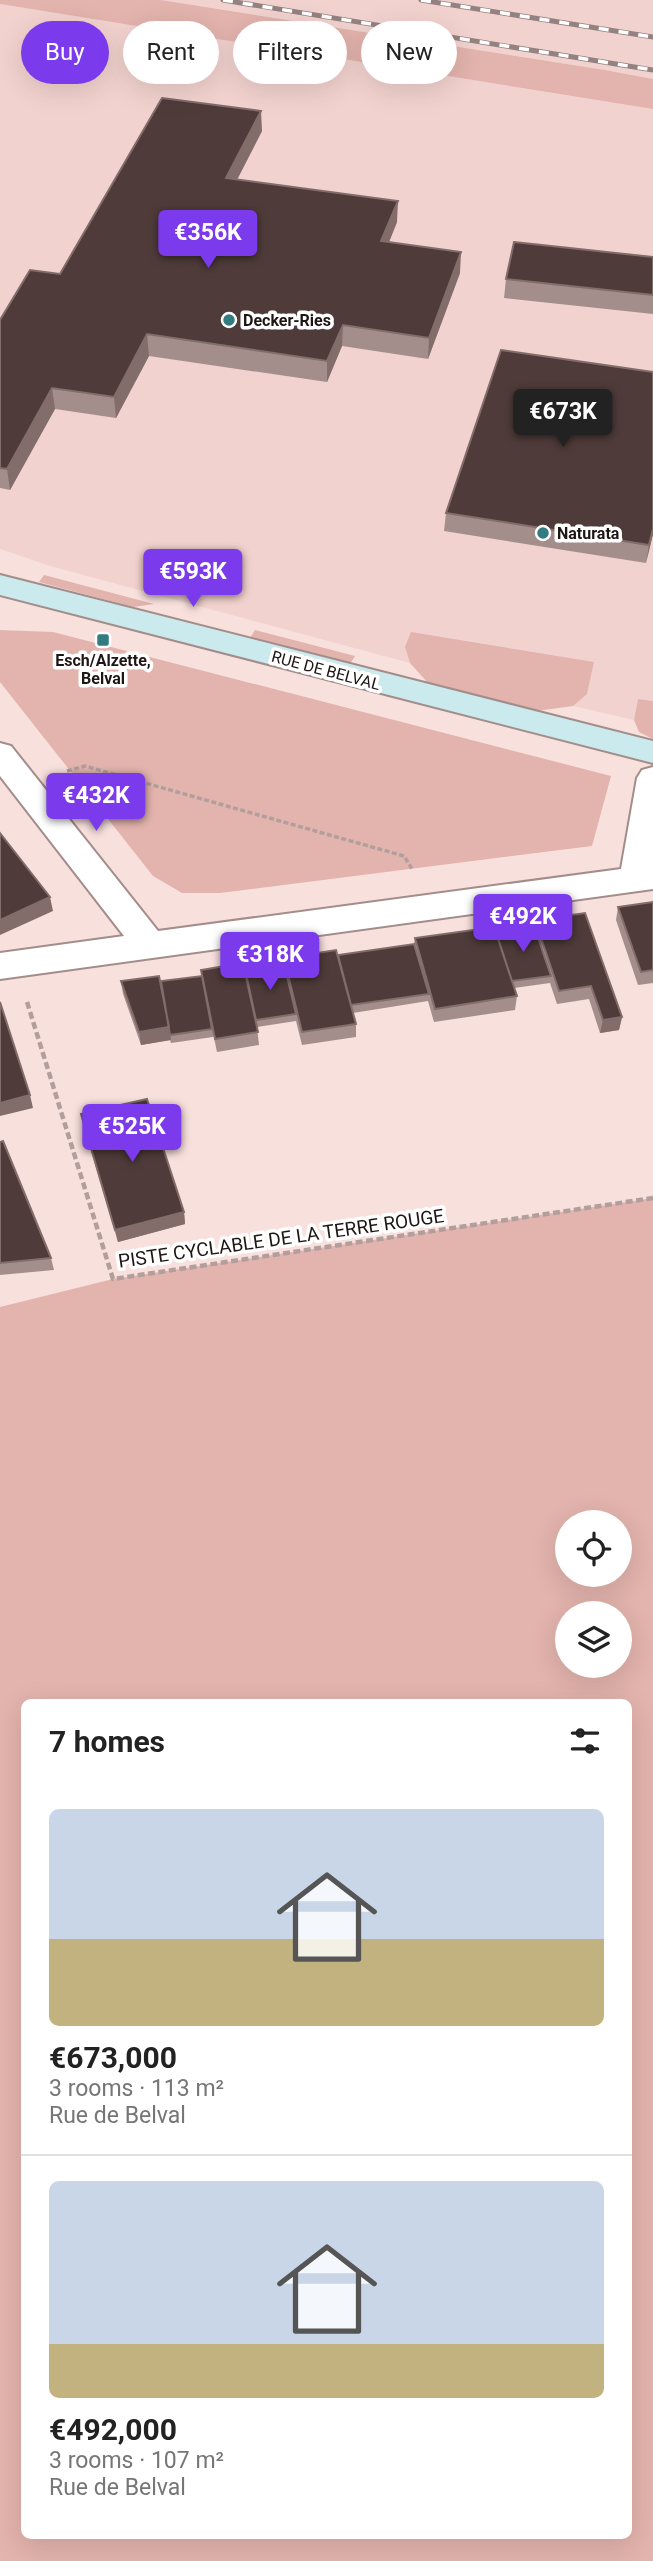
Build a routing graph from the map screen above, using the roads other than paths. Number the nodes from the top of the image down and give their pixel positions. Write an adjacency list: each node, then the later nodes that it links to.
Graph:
1 (0, 585): 2 (main road, RUE DE BELVAL)
2 (653, 752)
3 (0, 754): 6 (street)
4 (653, 778): 5 (street)
5 (644, 878): 6 (street)
6 (149, 944): 7 (street)
7 (8, 965)

